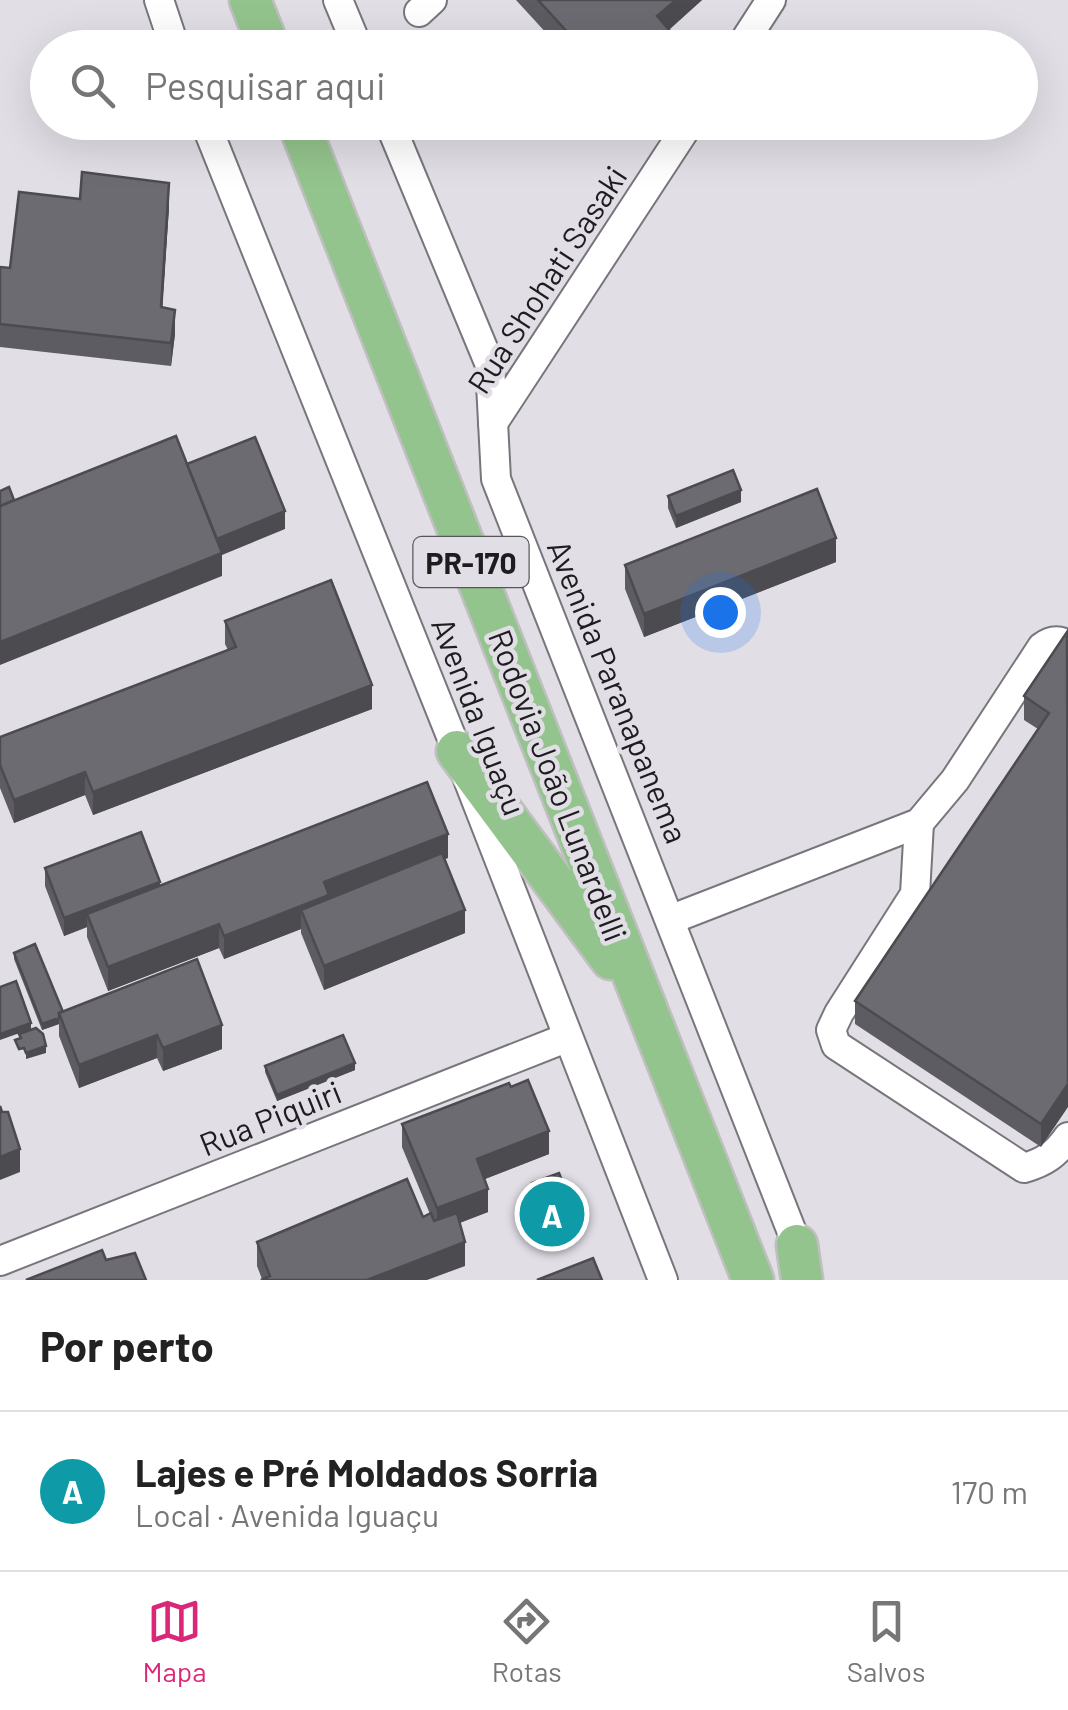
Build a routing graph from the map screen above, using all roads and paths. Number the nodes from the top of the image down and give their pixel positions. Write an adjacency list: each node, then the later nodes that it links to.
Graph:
1 (159, 0): 5 (street)
2 (250, 0): 6 (highway)
3 (338, 0): 7 (street)
4 (771, 0): 8 (street)
5 (170, 30)
6 (262, 30)
7 (350, 30)
8 (752, 30)
9 (212, 140): 15 (street, Avenida Iguaçu)
10 (305, 140): 18 (highway, Rodovia João Lunardelli / PR-170)
11 (396, 140): 13 (street, Avenida Paranapanema)
12 (678, 140): 13 (street, Rua Shohati Sasaki)
13 (492, 423): 17 (street, Avenida Paranapanema)
14 (1068, 646): 16 (street)
15 (457, 751): 18 (highway); 19 (street, Avenida Iguaçu)
16 (919, 823): 17 (street); 20 (street)
17 (672, 920): 22 (street, Avenida Paranapanema)
18 (644, 1002): 24 (highway, Rodovia João Lunardelli / PR-170)
19 (566, 1038): 21 (street, Rua Piquiri); 23 (street, Avenida Iguaçu)
20 (1068, 1137)
21 (0, 1262)
22 (804, 1268)
23 (663, 1280)
24 (752, 1280)

